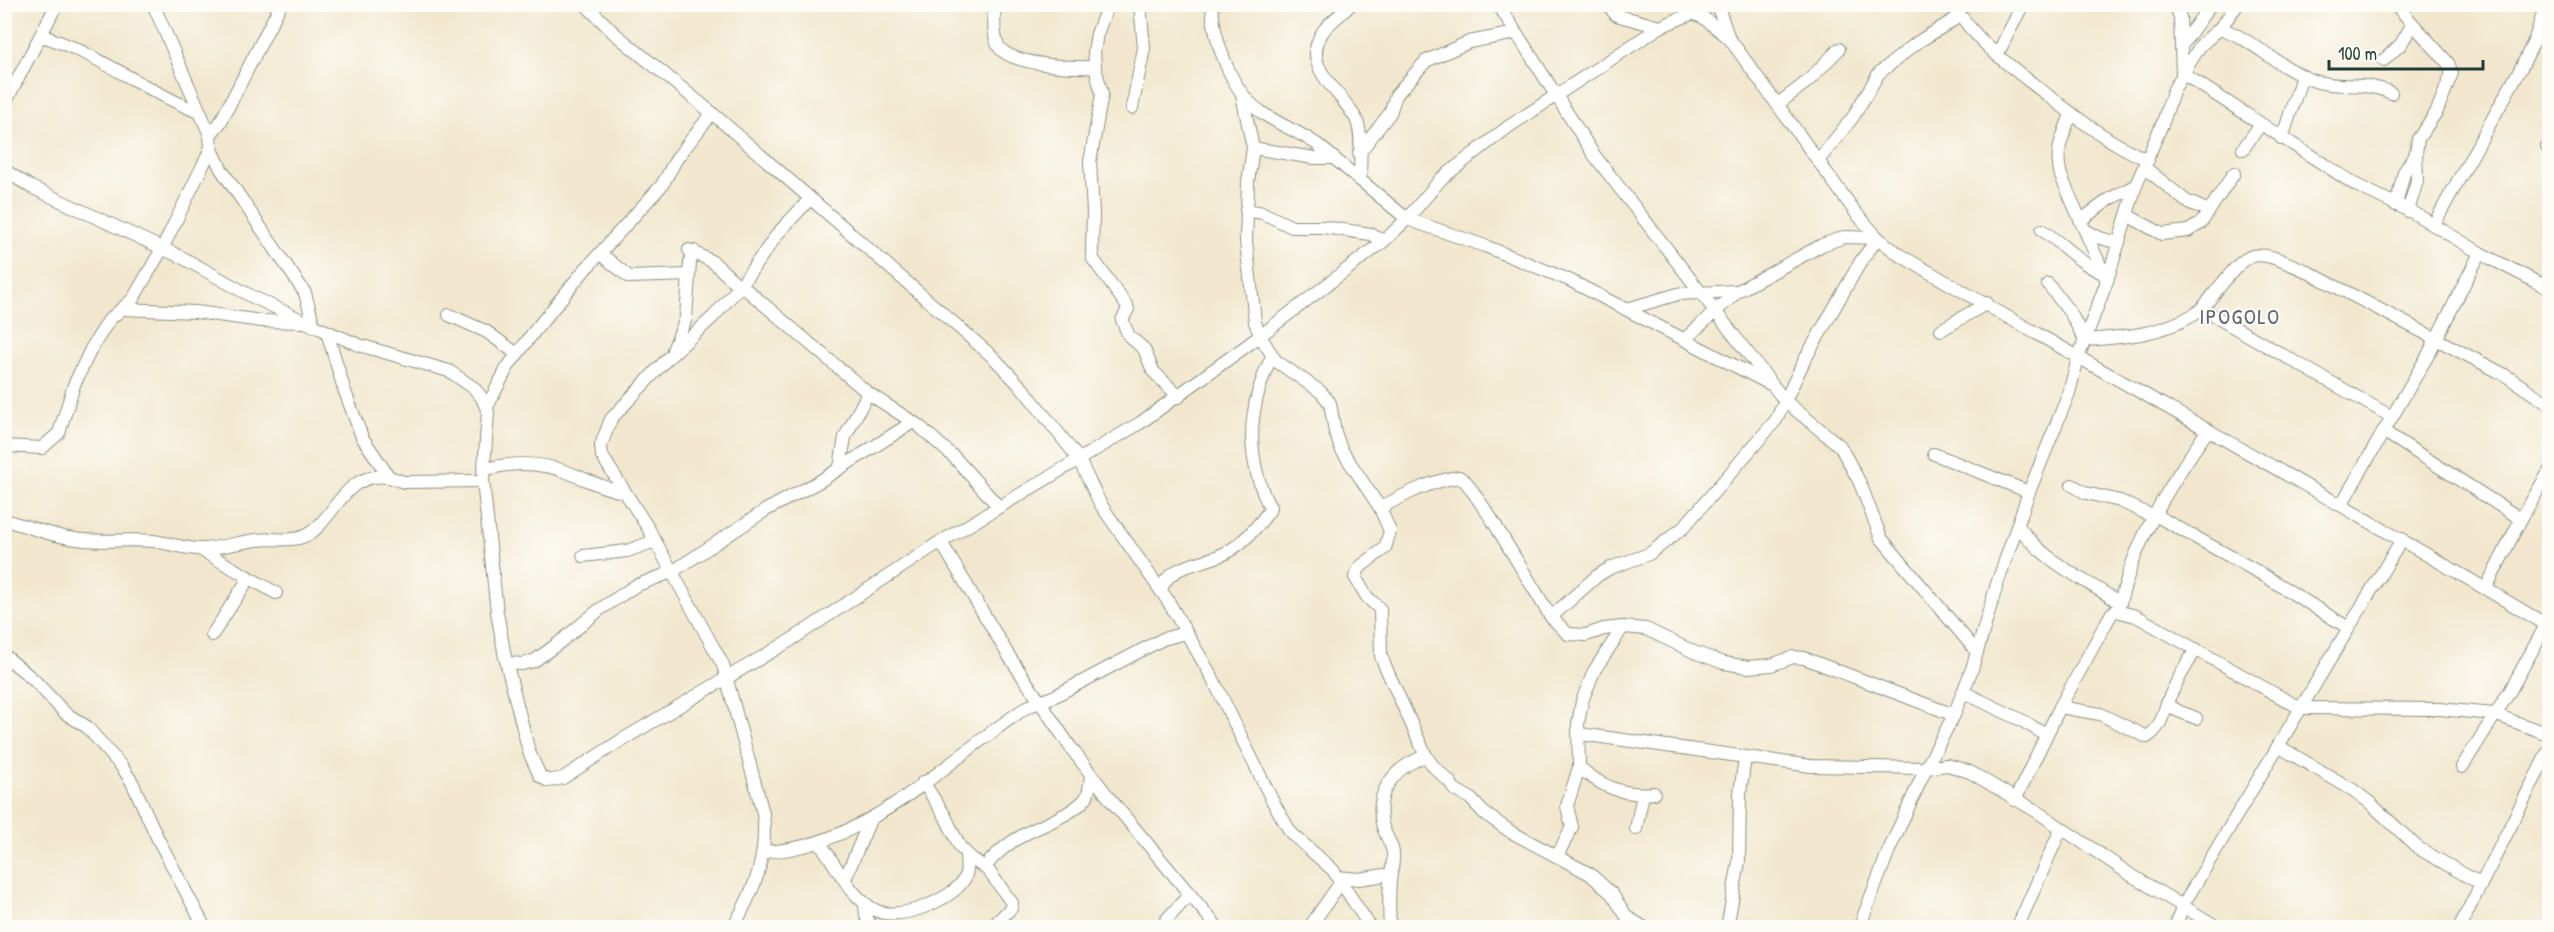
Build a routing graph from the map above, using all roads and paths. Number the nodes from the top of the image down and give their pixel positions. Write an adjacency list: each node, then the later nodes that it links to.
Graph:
1 (57, 4): 25 (street)
2 (153, 4): 40 (street)
3 (281, 4): 45 (street)
4 (585, 4): 41 (street)
5 (994, 4): 31 (street)
6 (1108, 4): 31 (street)
7 (1140, 4): 39 (street)
8 (1212, 4): 36 (street)
9 (1352, 4): 49 (street)
10 (1498, 4): 24 (street)
11 (1607, 4): 22 (street)
12 (1717, 4): 26 (street)
13 (1953, 4): 20 (street)
14 (2023, 4): 29 (street)
15 (2175, 4): 27 (street)
16 (2211, 4): 27 (street)
17 (2238, 4): 23 (street)
18 (2395, 4): 21 (street)
19 (2546, 4): 64 (street)
20 (1960, 16): 29 (street); 51 (street)
21 (2412, 25): 30 (street); 48 (street)
22 (1660, 27): 26 (street); 35 (street)
23 (2220, 28): 32 (street); 33 (street)
24 (1516, 33): 35 (street); 49 (street)
25 (42, 36): 38 (street); 40 (street)
26 (1729, 38): 37 (street)
27 (2182, 45): 32 (street)
28 (1839, 49): 37 (street)
29 (1997, 55): 42 (street)
30 (2384, 60)
31 (1095, 67): 100 (street)
32 (2181, 73): 43 (street); 52 (street)
33 (2302, 76): 34 (street); 44 (street)
34 (2391, 93)
35 (1556, 94): 63 (street); 80 (street)
36 (1242, 95): 46 (street); 50 (street)
37 (1778, 104): 51 (street)
38 (4, 105)
39 (1132, 108)
40 (201, 113): 45 (street)
41 (711, 113): 57 (street); 72 (street)
42 (2071, 114): 52 (street); 65 (street)
43 (2260, 125): 44 (street); 47 (street)
44 (2282, 139): 58 (street)
45 (210, 141): 70 (street); 87 (street)
46 (1252, 147): 50 (street); 59 (street)
47 (2244, 149)
48 (2416, 152): 58 (street); 61 (street)
49 (1359, 153): 55 (street)
50 (1334, 158): 55 (street)
51 (1818, 161): 67 (street)
52 (2146, 163): 56 (street); 60 (street)
53 (4, 170): 70 (street)
54 (2234, 173): 60 (street)
55 (1360, 180): 63 (street)
56 (2136, 185): 62 (street); 65 (street)
57 (810, 199): 77 (street); 110 (street)
58 (2396, 205): 61 (street)
59 (1246, 210): 68 (street); 90 (street)
60 (2209, 211): 62 (street)
61 (2408, 211): 64 (street)
62 (2127, 215): 69 (street)
63 (1407, 219): 68 (street); 83 (street)
64 (2434, 224): 71 (street)
65 (2083, 225): 69 (street); 75 (street)
66 (2042, 230): 75 (street)
67 (1878, 238): 79 (street); 81 (street); 101 (street)
68 (1384, 242): 90 (street)
69 (2119, 243): 75 (street)
70 (162, 249): 82 (street); 87 (street)
71 (2480, 253): 78 (street); 92 (street)
72 (601, 254): 74 (street); 94 (street)
73 (2550, 274): 78 (street)
74 (689, 275): 77 (street); 95 (street)
75 (2105, 277): 93 (street)
76 (2048, 285): 93 (street)
77 (740, 286): 95 (street); 99 (street)
78 (2547, 287)
79 (1738, 291): 80 (street); 85 (street)
80 (1699, 293): 83 (street); 85 (street)
81 (1987, 303): 88 (street); 97 (street)
82 (123, 309): 87 (street); 108 (street)
83 (1627, 309): 91 (street)
84 (2202, 309): 92 (street); 93 (street); 104 (street)
85 (1714, 311): 91 (street); 98 (street)
86 (449, 315): 94 (street)
87 (310, 324): 89 (street)
88 (1941, 330)
89 (327, 332): 103 (street); 114 (street)
90 (1260, 336): 96 (street); 100 (street)
91 (1685, 339): 98 (street)
92 (2437, 339): 102 (street); 104 (street)
93 (2085, 340): 97 (street)
94 (517, 354): 103 (street)
95 (670, 356): 116 (street)
96 (1272, 356): 120 (street); 133 (street)
97 (2078, 358): 106 (street); 117 (street)
98 (1771, 385): 101 (street)
99 (868, 393): 105 (street); 111 (street)
100 (1179, 397): 110 (street)
101 (1785, 401): 136 (street); 143 (street)
102 (2550, 405)
103 (487, 407): 113 (street)
104 (2392, 417): 107 (street)
105 (913, 422): 111 (street); 119 (street)
106 (2208, 430): 118 (street); 121 (street)
107 (2383, 431): 118 (street); 122 (street)
108 (4, 446)
109 (1934, 454): 117 (street)
110 (1078, 458): 119 (street); 133 (street)
111 (840, 467): 130 (street)
112 (2550, 470): 122 (street)
113 (483, 476): 114 (street); 116 (street); 145 (street)
114 (389, 477): 128 (street)
115 (2072, 485): 121 (street)
116 (624, 492): 126 (street)
117 (2030, 492): 124 (street)
118 (2341, 505): 125 (street)
119 (998, 506): 127 (street)
120 (1380, 508): 136 (street); 160 (street)
121 (2154, 516): 135 (street); 139 (street)
122 (2521, 519): 132 (street)
123 (4, 520): 128 (street)
124 (2018, 526): 135 (street); 143 (street)
125 (2402, 539): 132 (street); 139 (street)
126 (655, 541): 129 (street); 130 (street)
127 (941, 542): 146 (street); 148 (street)
128 (200, 549): 131 (street)
129 (583, 556)
130 (672, 572): 145 (street); 146 (street)
131 (249, 578): 134 (street); 141 (street)
132 (2486, 588): 137 (street)
133 (1161, 589): 140 (street)
134 (276, 593)
135 (2119, 607): 142 (street); 150 (street)
136 (1551, 617): 138 (street)
137 (2548, 626): 152 (street)
138 (1623, 627): 153 (street); 155 (street)
139 (2347, 627): 151 (street)
140 (1185, 633): 148 (street); 178 (street)
141 (212, 635)
142 (2196, 649): 149 (street); 151 (street)
143 (1977, 652): 147 (street)
144 (4, 655): 183 (street)
145 (507, 663): 146 (street)
146 (727, 678): 172 (street)
147 (1963, 692): 153 (street); 156 (street)
148 (1041, 701): 165 (street); 166 (street)
149 (2167, 704): 150 (street); 154 (street)
150 (2060, 708): 156 (street)
151 (2300, 708): 152 (street); 158 (street)
152 (2494, 714): 157 (street); 162 (street)
153 (1954, 715): 164 (street)
154 (2196, 718)
155 (1580, 734): 161 (street); 163 (street)
156 (2046, 735): 167 (street)
157 (2550, 735)
158 (2278, 746): 179 (street); 182 (street)
159 (2550, 748): 179 (street)
160 (1426, 756): 174 (street); 176 (street)
161 (1745, 758): 164 (street); 193 (street)
162 (2462, 766)
163 (1579, 767): 169 (street); 174 (street)
164 (1926, 768): 167 (street); 194 (street)
165 (1091, 775): 175 (street); 180 (street)
166 (923, 782): 168 (street); 173 (street)
167 (2015, 800): 170 (street)
168 (870, 820): 171 (street); 177 (street)
169 (1636, 829)
170 (2061, 829): 182 (street); 195 (street)
171 (819, 842): 172 (street); 177 (street)
172 (764, 852): 184 (street)
173 (966, 854): 175 (street); 181 (street)
174 (1557, 856): 192 (street)
175 (985, 867): 186 (street)
176 (1391, 874): 178 (street); 191 (street)
177 (845, 879): 181 (street)
178 (1339, 879): 189 (street); 190 (street)
179 (2481, 884): 198 (street)
180 (1190, 894): 187 (street); 188 (street)
181 (865, 903): 185 (street)
182 (2183, 906): 196 (street); 197 (street)
183 (205, 927)
184 (734, 927)
185 (871, 927)
186 (991, 927)
187 (1162, 927)
188 (1218, 927)
189 (1309, 927)
190 (1371, 927)
191 (1390, 927)
192 (1644, 927)
193 (1727, 927)
194 (1859, 927)
195 (2017, 927)
196 (2175, 927)
197 (2219, 927)
198 (2459, 927)

